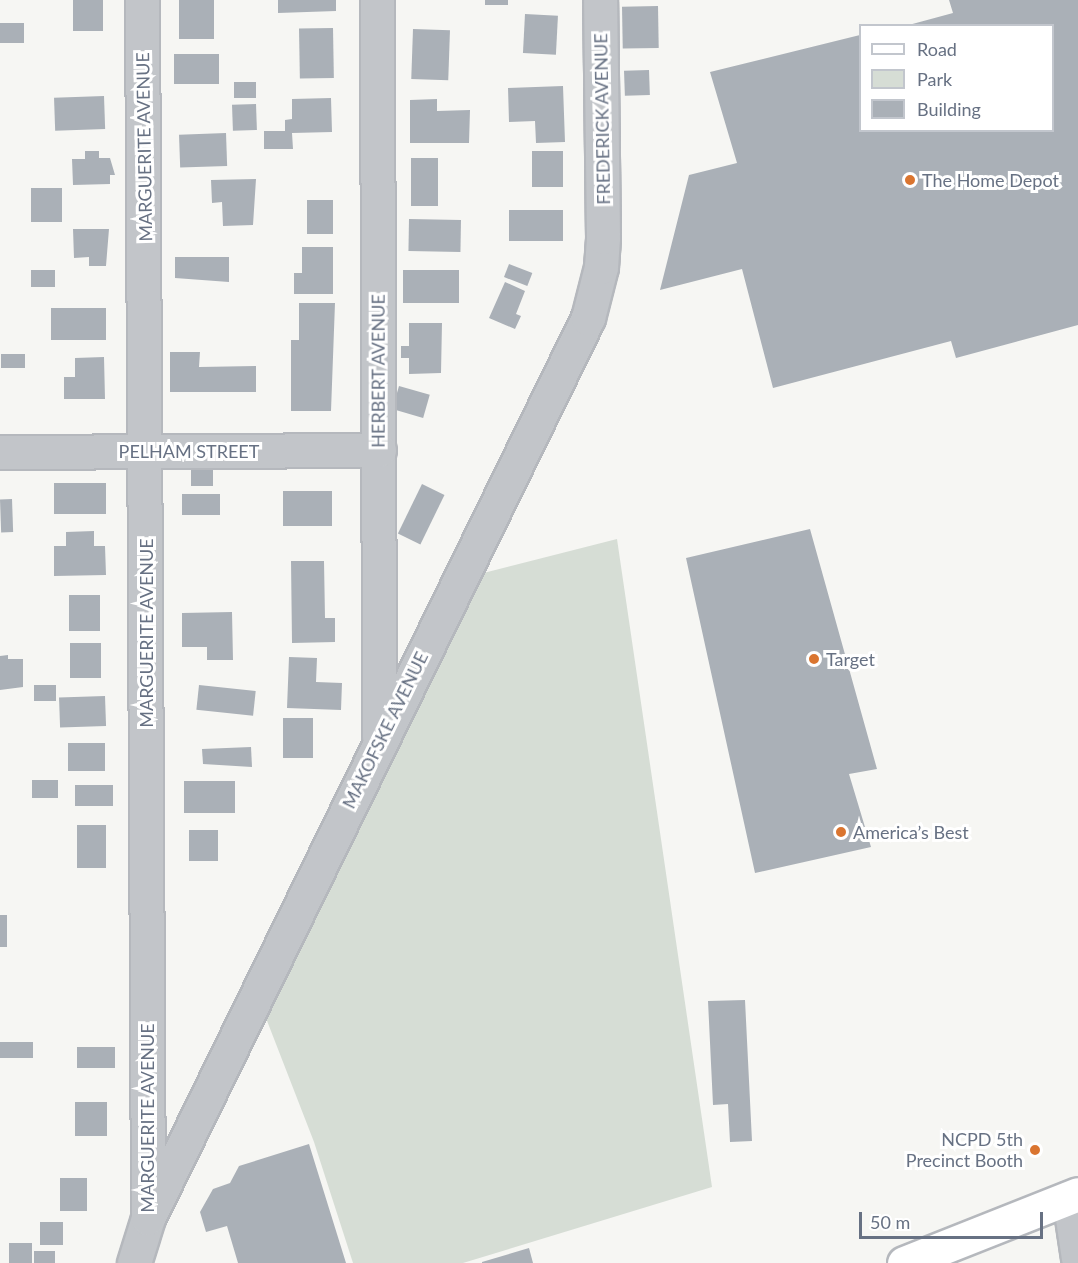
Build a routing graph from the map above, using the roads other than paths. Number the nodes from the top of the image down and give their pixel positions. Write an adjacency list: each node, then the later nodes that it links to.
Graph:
1 (142, 0): 6 (street, MARGUERITE AVENUE)
2 (377, 0): 5 (street, HERBERT AVENUE)
3 (600, 0): 4 (street, FREDERICK AVENUE)
4 (603, 237): 8 (street, MAKOFSKE AVENUE)
5 (379, 450): 6 (street, PELHAM STREET); 8 (street, HERBERT AVENUE)
6 (145, 451): 7 (street, PELHAM STREET); 10 (street, MARGUERITE AVENUE)
7 (0, 452)
8 (379, 742): 10 (street, MAKOFSKE AVENUE)
9 (1074, 1196): 11 (street); 13 (main road)
10 (148, 1218): 12 (street, MARGUERITE AVENUE)
11 (1078, 1258)
12 (134, 1263)
13 (904, 1263)

